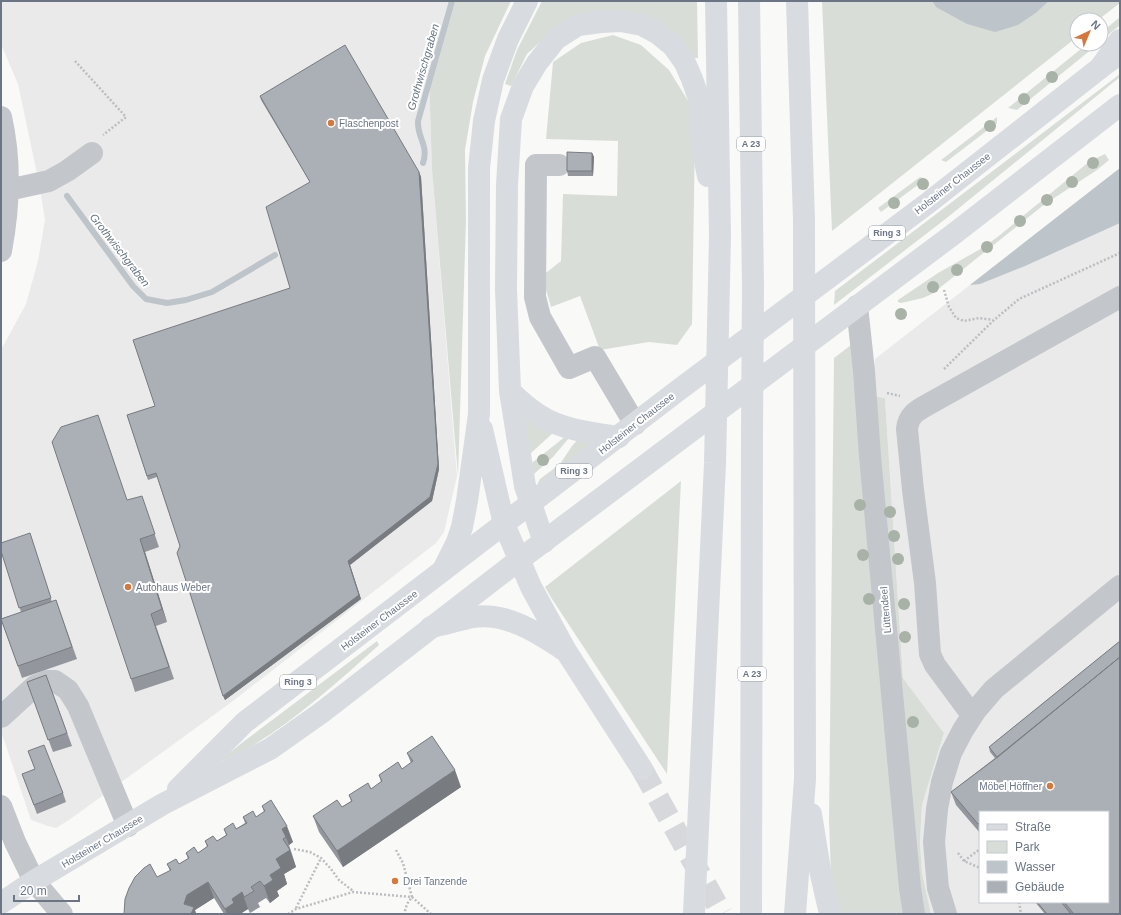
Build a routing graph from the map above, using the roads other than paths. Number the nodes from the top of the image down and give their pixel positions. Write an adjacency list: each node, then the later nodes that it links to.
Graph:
1 (527, 1): 19 (main road)
2 (716, 1): 14 (main road)
3 (749, 1): 40 (main road, A 23)
4 (797, 1): 32 (main road)
5 (1120, 40): 7 (main road, Ring 3)
6 (1120, 54): 7 (main road, Holsteiner Chaussee)
7 (1100, 68): 20 (main road, Holsteiner Chaussee / Ring 3)
8 (1120, 105): 17 (main road, Holsteiner Chaussee / Ring 3)
9 (1, 117): 11 (street)
10 (94, 146): 13 (street)
11 (4, 165): 13 (street)
12 (559, 166): 20 (street)
13 (8, 190): 15 (street)
14 (720, 236): 18 (main road); 39 (main road)
15 (1, 251)
16 (1120, 297): 29 (street)
17 (857, 306): 23 (main road, Holsteiner Chaussee / Ring 3); 43 (street, Lüttendeel)
18 (510, 391): 20 (main road); 21 (main road)
19 (479, 414): 22 (main road); 25 (main road)
20 (627, 430): 21 (main road, Holsteiner Chaussee / Ring 3)
21 (530, 504): 22 (main road, Holsteiner Chaussee / Ring 3); 23 (main road)
22 (504, 524): 24 (main road); 25 (main road, Holsteiner Chaussee / Ring 3)
23 (544, 542): 24 (main road, Holsteiner Chaussee / Ring 3)
24 (519, 560): 27 (main road, Holsteiner Chaussee / Ring 3); 28 (main road)
25 (443, 570): 33 (main road, Holsteiner Chaussee / Ring 3)
26 (1120, 586): 29 (street)
27 (431, 627): 28 (main road); 33 (main road, Holsteiner Chaussee / Ring 3)
28 (566, 651): 31 (main road)
29 (972, 715): 44 (street)
30 (1, 716): 35 (street)
31 (642, 769)
32 (805, 779): 41 (main road); 42 (main road)
33 (163, 804): 35 (main road, Holsteiner Chaussee / Ring 3)
34 (1, 806): 36 (street)
35 (128, 826): 36 (main road, Holsteiner Chaussee / Ring 3)
36 (34, 881): 37 (main road, Holsteiner Chaussee / Ring 3); 38 (street)
37 (1, 903)
38 (62, 914)
39 (694, 914)
40 (752, 914)
41 (795, 914)
42 (830, 914)
43 (914, 914)
44 (946, 914)

